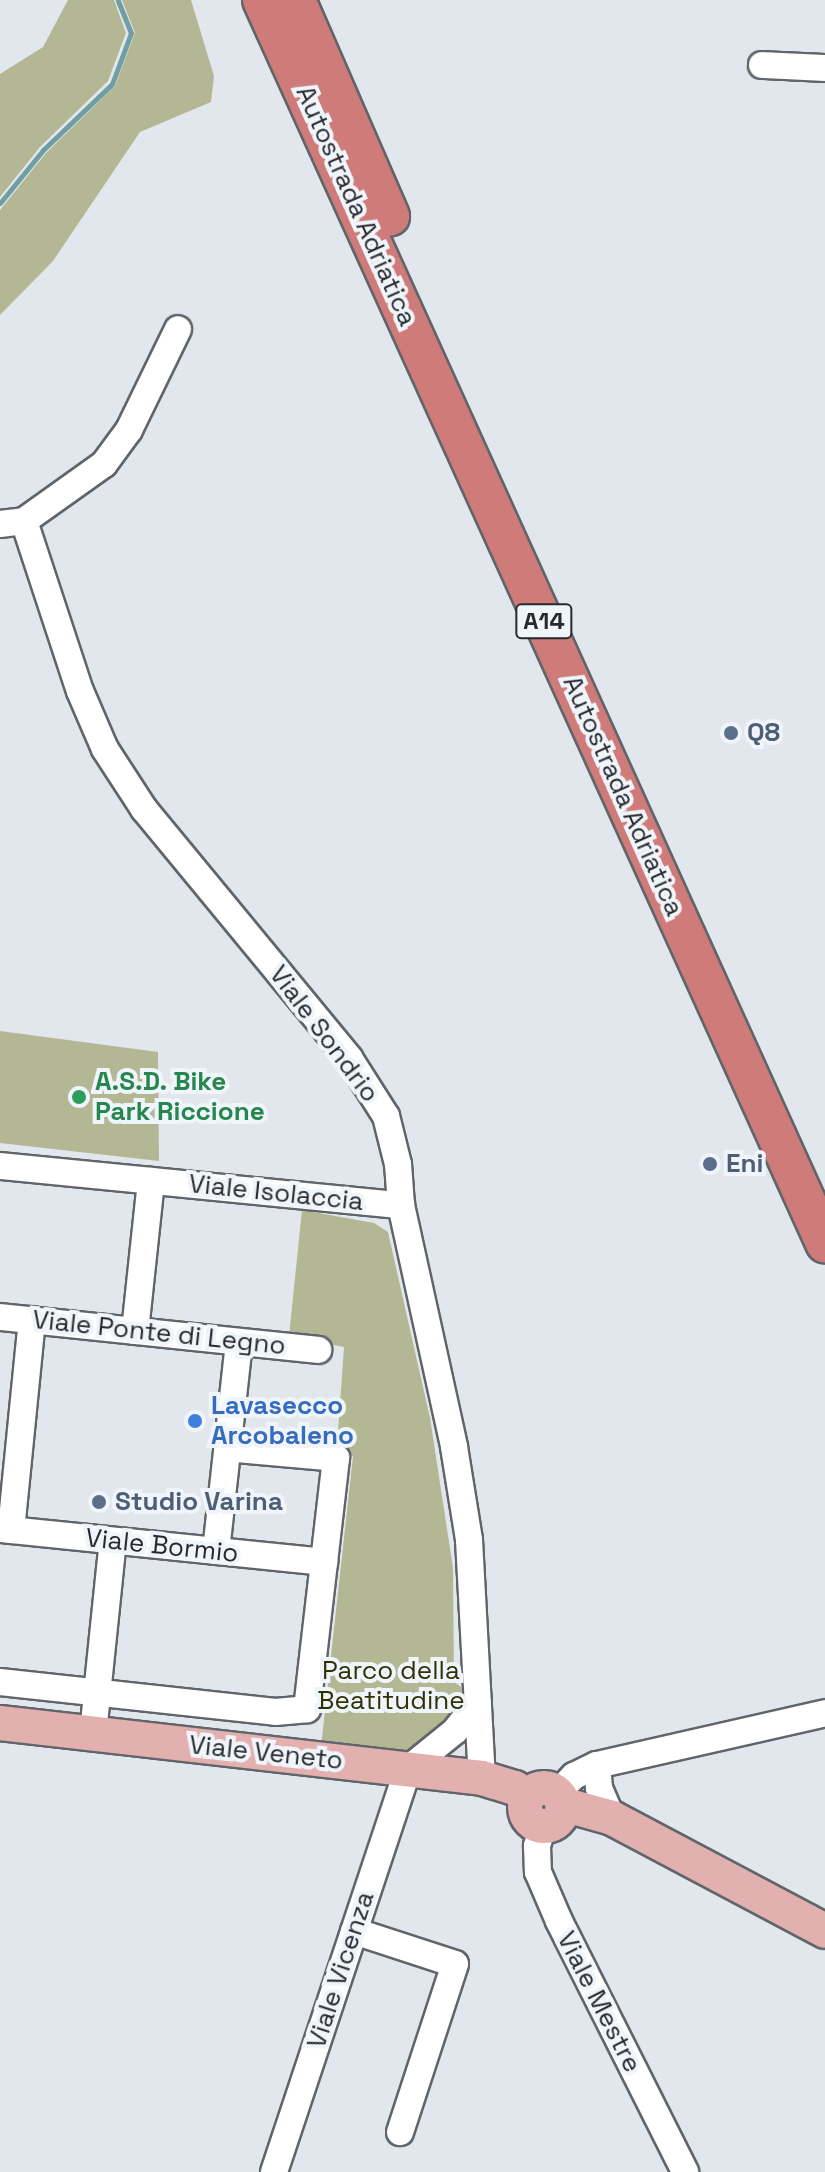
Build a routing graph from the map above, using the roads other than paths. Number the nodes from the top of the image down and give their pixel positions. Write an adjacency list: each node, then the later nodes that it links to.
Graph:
1 (262, 0): 11 (highway, Autostrada Adriatica / A14)
2 (296, 0): 9 (highway, Autostrada Adriatica / A14)
3 (762, 65): 4 (street)
4 (825, 68)
5 (178, 329): 6 (street)
6 (12, 522): 10 (street, Viale Sondrio)
7 (0, 1166): 8 (street, Viale Isolaccia)
8 (151, 1181): 10 (street, Viale Isolaccia); 14 (street, Viale Isolaccia)
9 (825, 1181)
10 (401, 1205): 25 (street, Viale Sondrio)
11 (825, 1243)
12 (0, 1317): 13 (street, Viale Ponte di Legno)
13 (32, 1320): 14 (street, Viale Ponte di Legno); 17 (street)
14 (135, 1331): 15 (street, Viale Ponte di Legno)
15 (239, 1342): 16 (street, Viale Ponte di Legno); 18 (street)
16 (318, 1350)
17 (10, 1427): 19 (street)
18 (227, 1448): 21 (street); 22 (street)
19 (5, 1530): 20 (street, Viale Bormio)
20 (113, 1541): 21 (street, Viale Bormio); 24 (street)
21 (216, 1551): 22 (street, Viale Bormio)
22 (324, 1562): 24 (street)
23 (0, 1682): 24 (street)
24 (97, 1693): 28 (street)
25 (478, 1702): 30 (street); 31 (street, Viale Sondrio)
26 (825, 1713): 29 (street)
27 (0, 1723): 28 (main road, Viale Veneto)
28 (93, 1733): 30 (main road, Viale Veneto)
29 (597, 1765): 32 (street); 33 (street)
30 (408, 1769): 31 (main road, Viale Veneto); 34 (street, Viale Vicenza)
31 (482, 1778): 32 (main road, Viale Veneto)
32 (547, 1805): 33 (main road, Viale Veneto); 38 (street, Viale Mestre)
33 (612, 1818): 35 (main road, Viale Veneto)
34 (354, 1931): 36 (street); 37 (street, Viale Vicenza)
35 (825, 1931)
36 (400, 2132)
37 (274, 2172)
38 (685, 2172)

